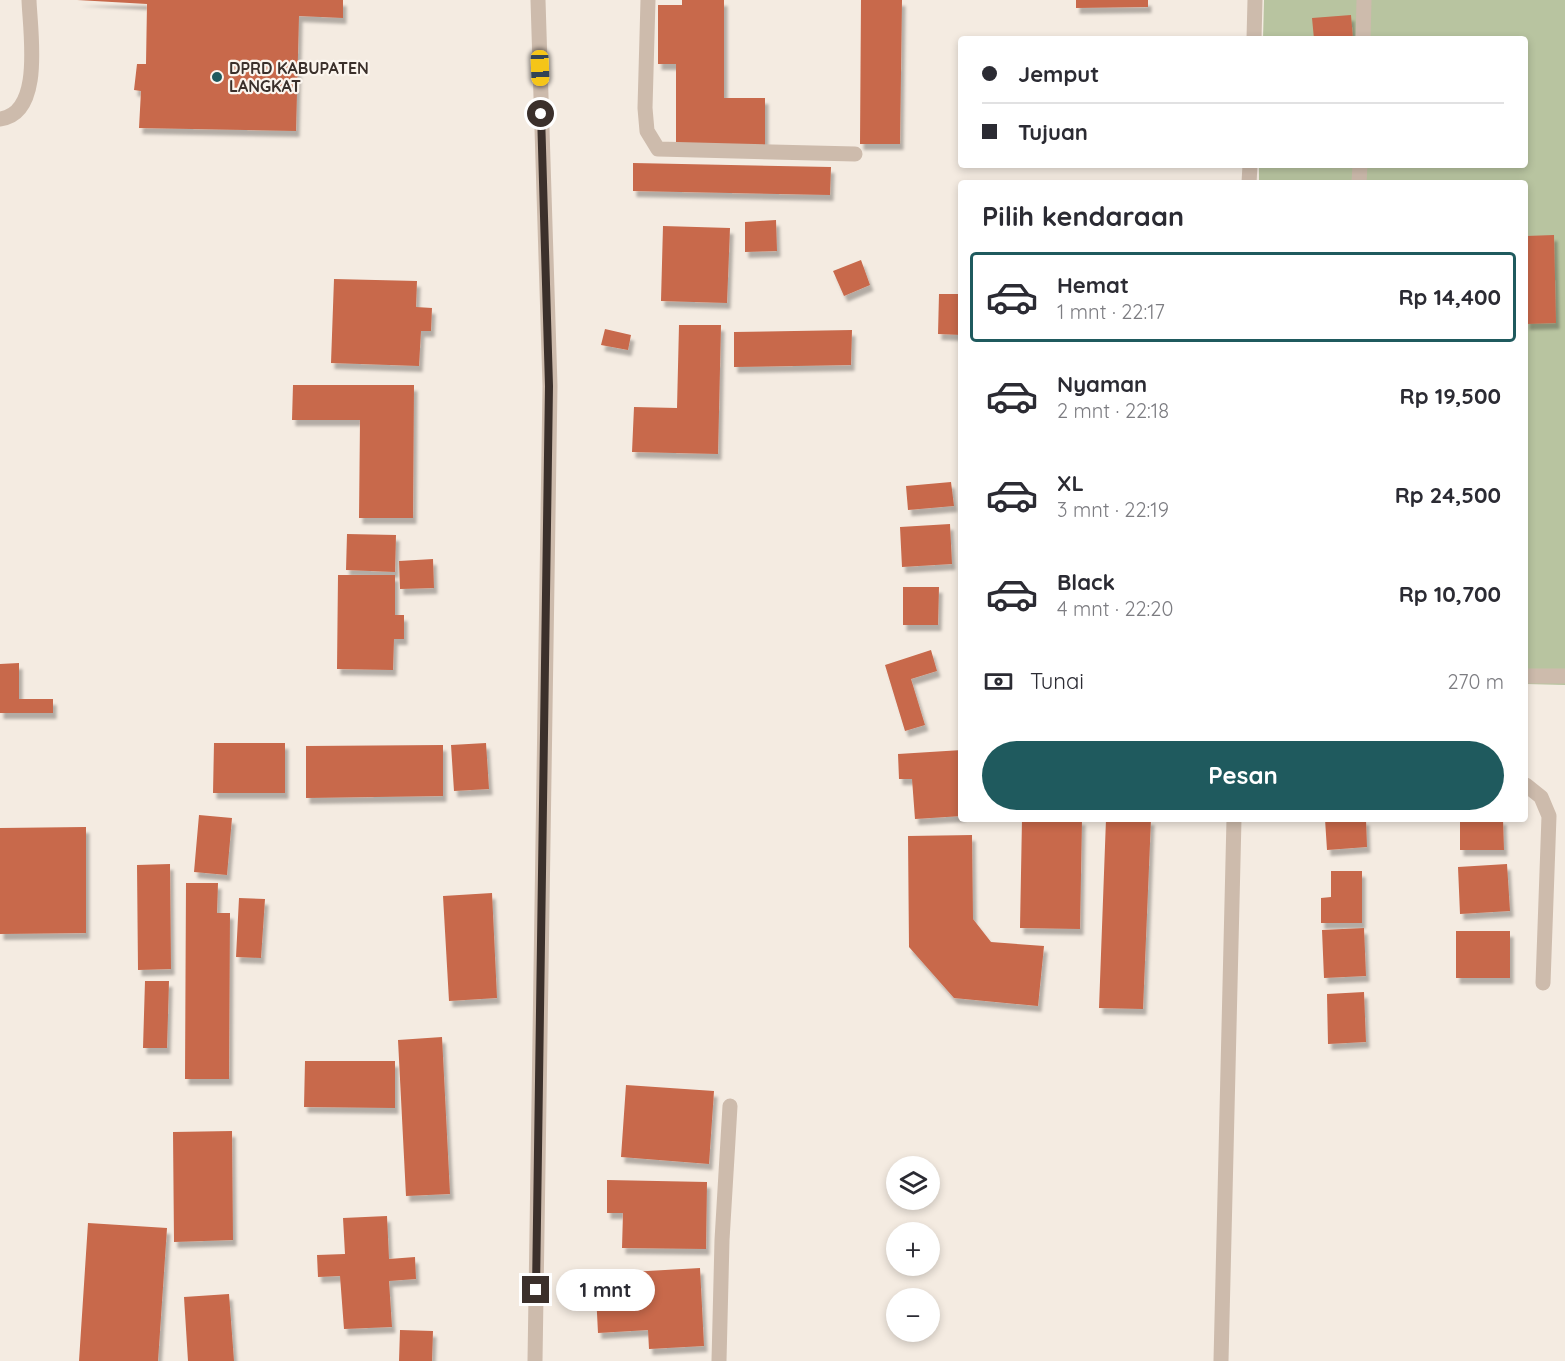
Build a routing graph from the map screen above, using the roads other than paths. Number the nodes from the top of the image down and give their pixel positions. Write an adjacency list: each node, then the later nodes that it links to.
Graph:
1 (28, 0): 8 (street)
2 (538, 0): 16 (street)
3 (648, 0): 9 (street)
4 (1255, 0): 6 (street)
5 (1364, 0): 7 (street)
6 (1254, 36)
7 (1363, 36)
8 (0, 119)
9 (855, 154)
10 (1528, 676): 11 (street)
11 (1565, 676)
12 (1528, 787): 14 (street)
13 (1234, 822): 18 (street)
14 (1543, 983)
15 (730, 1106): 17 (street)
16 (535, 1361)
17 (719, 1361)
18 (1221, 1361)

